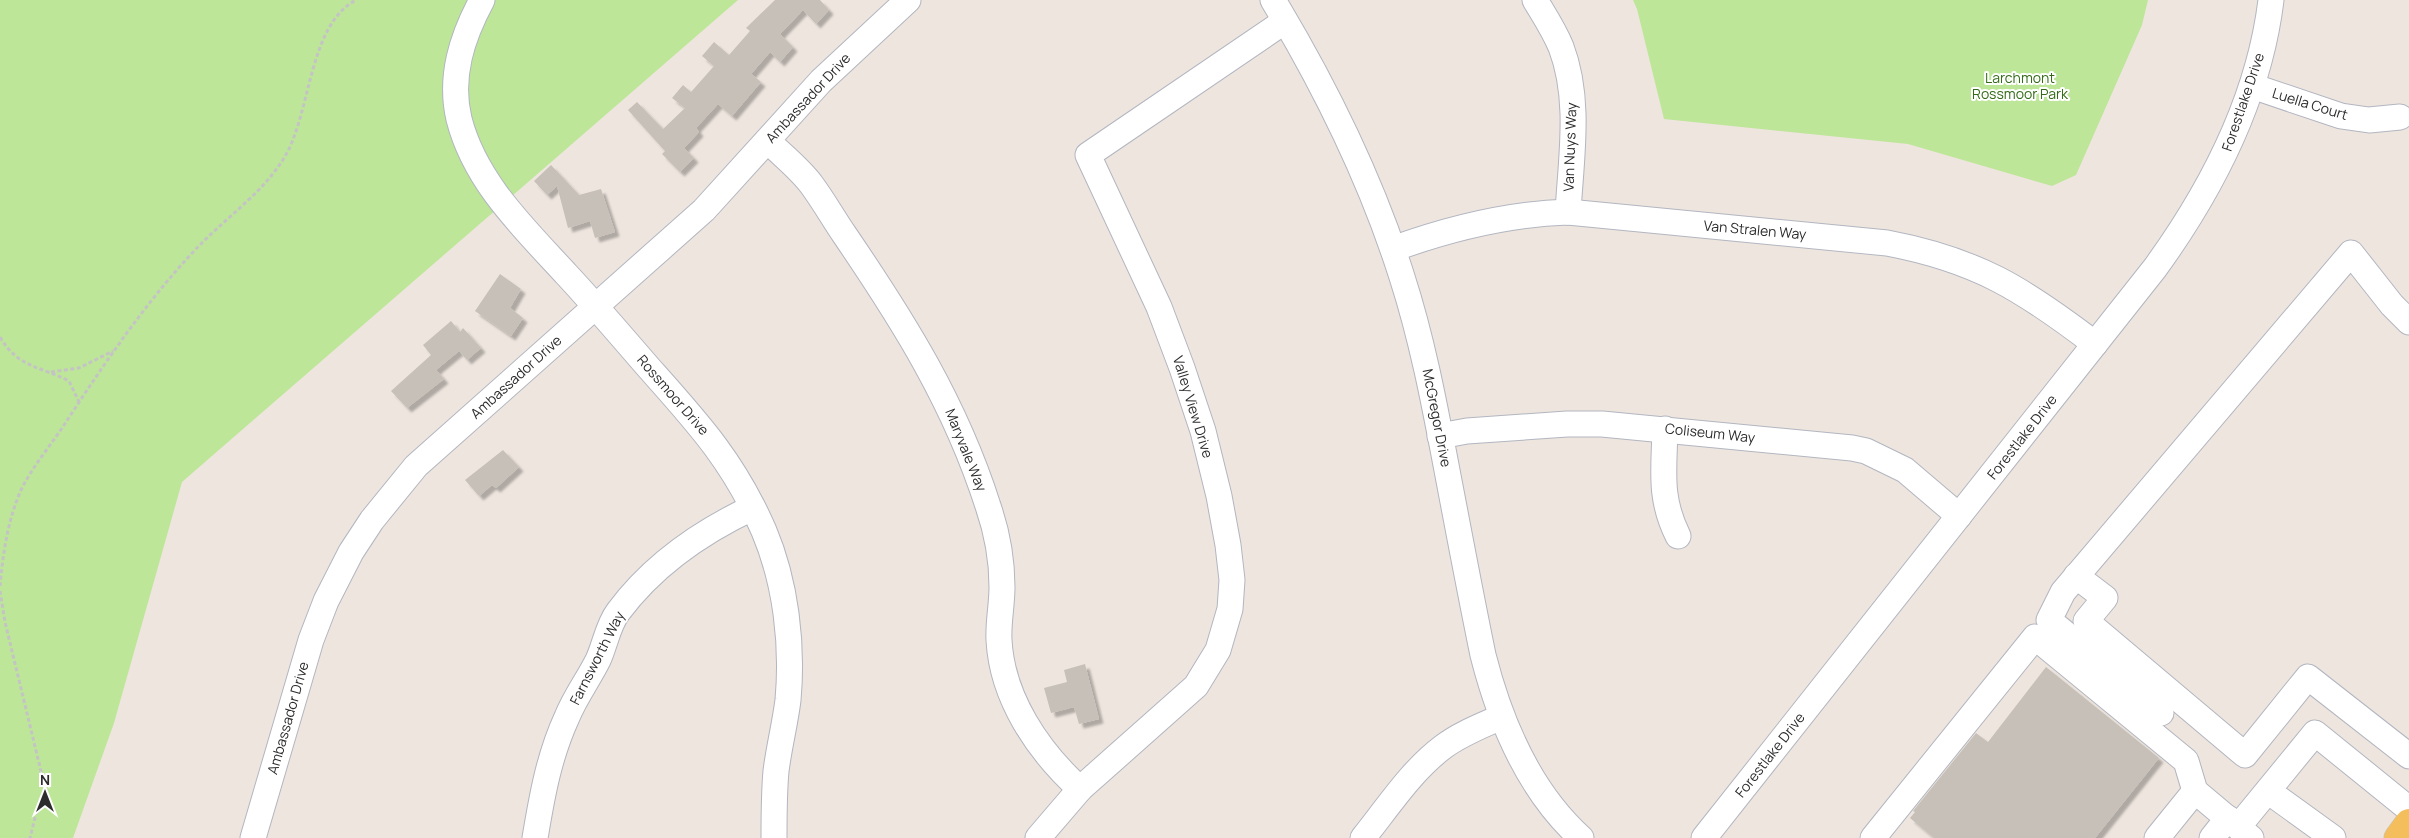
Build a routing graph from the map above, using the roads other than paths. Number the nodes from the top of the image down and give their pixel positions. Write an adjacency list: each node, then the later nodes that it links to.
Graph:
1 (482, 0): 11 (street, Rossmoor Drive)
2 (908, 0): 8 (street, Ambassador Drive)
3 (1534, 0): 9 (street, Van Nuys Way)
4 (2272, 0): 6 (street, Forestlake Drive)
5 (1279, 10): 10 (street, McGregor Drive); 23 (street, Valley View Drive)
6 (2252, 86): 7 (street, Luella Court); 13 (street, Forestlake Drive)
7 (2400, 117)
8 (768, 141): 11 (street, Ambassador Drive); 23 (street, Maryvale Way)
9 (1568, 212): 10 (street, Van Stralen Way); 13 (street, Van Stralen Way)
10 (1392, 249): 15 (street, McGregor Drive)
11 (595, 307): 16 (street, Rossmoor Drive); 29 (street, Ambassador Drive)
12 (2409, 322): 19 (street)
13 (2095, 344): 17 (street, Forestlake Drive)
14 (1665, 429): 15 (street, Coliseum Way); 17 (street, Coliseum Way); 18 (street)
15 (1440, 436): 21 (street, McGregor Drive)
16 (752, 508): 30 (street, Farnsworth Way); 31 (street, Rossmoor Drive)
17 (1959, 516): 35 (street, Forestlake Drive)
18 (1678, 536)
19 (2076, 576): 20 (street); 22 (street)
20 (2162, 713)
21 (1501, 717): 33 (street); 34 (street, McGregor Drive)
22 (2409, 756)
23 (1080, 789): 32 (street, Valley View Drive)
24 (2195, 791): 28 (street); 36 (street); 37 (street)
25 (2268, 791): 26 (street); 28 (street); 39 (street)
26 (2409, 809)
27 (2409, 823): 40 (main road)
28 (2239, 828): 38 (street)
29 (253, 838)
30 (535, 838)
31 (774, 838)
32 (1038, 838)
33 (1363, 838)
34 (1581, 838)
35 (1704, 838)
36 (1873, 838)
37 (2157, 838)
38 (2212, 838)
39 (2334, 838)
40 (2398, 838)

